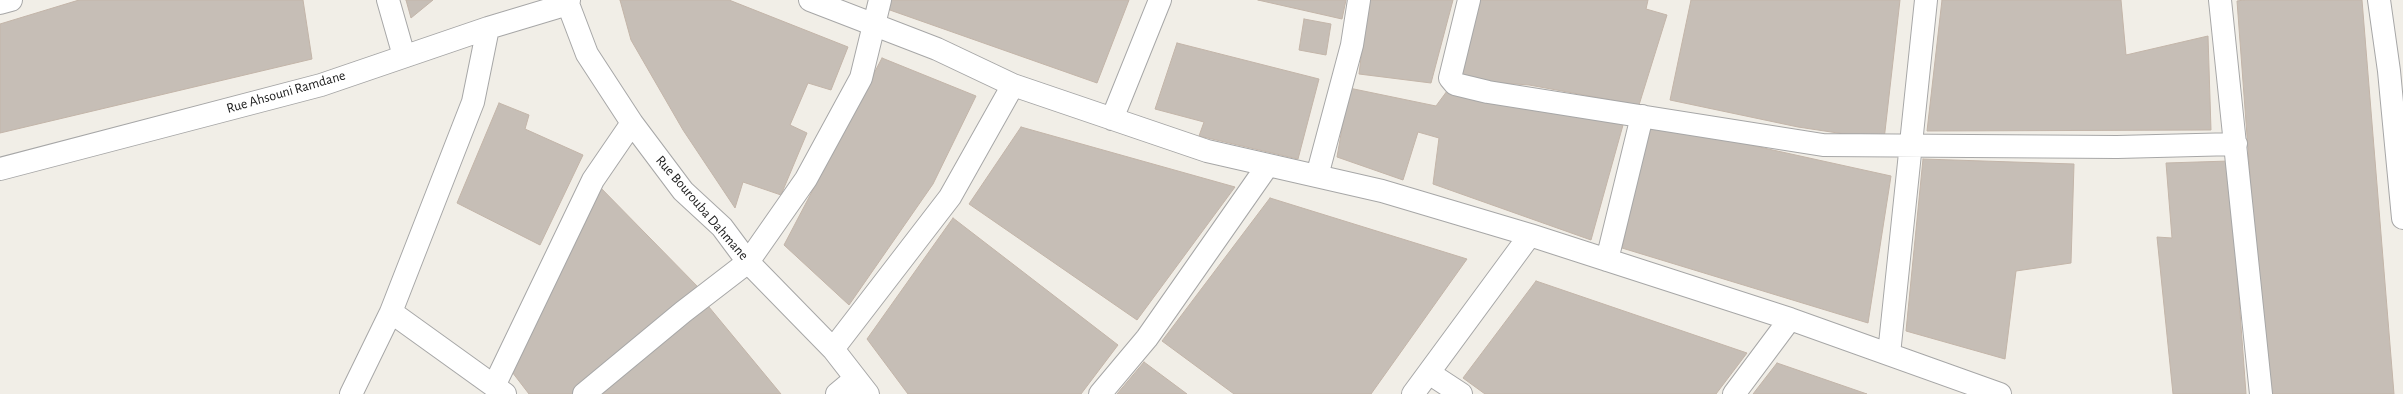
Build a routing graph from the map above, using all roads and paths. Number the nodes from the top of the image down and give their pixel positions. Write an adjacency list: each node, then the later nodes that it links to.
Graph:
1 (11, 0): 12 (street)
2 (388, 0): 15 (street)
3 (810, 0): 13 (street)
4 (880, 0): 13 (street)
5 (1160, 0): 18 (street)
6 (1359, 0): 24 (street)
7 (1469, 0): 17 (street)
8 (1926, 0): 21 (street)
9 (2220, 0): 20 (street)
10 (2379, 0): 25 (street)
11 (569, 2): 14 (street, Rue Ahsouni Ramdane); 19 (street, Rue Bourouba Dahmane)
12 (0, 3)
13 (874, 25): 16 (street); 28 (street)
14 (488, 28): 15 (street, Rue Ahsouni Ramdane); 29 (street)
15 (404, 56): 23 (street, Rue Ahsouni Ramdane)
16 (1012, 85): 18 (street); 31 (street)
17 (1642, 116): 21 (street); 27 (street)
18 (1112, 119): 22 (street)
19 (632, 123): 28 (street, Rue Bourouba Dahmane); 35 (street)
20 (2236, 144): 21 (street); 44 (street)
21 (1910, 146): 32 (street)
22 (1268, 165): 24 (street); 39 (street)
23 (0, 169)
24 (1317, 176): 26 (street)
25 (2403, 218)
26 (1530, 235): 27 (street); 33 (street)
27 (1607, 260): 30 (street)
28 (748, 262): 31 (street, Rue Bourouba Dahmane); 37 (street)
29 (391, 312): 35 (street); 36 (street)
30 (1790, 319): 32 (street); 42 (street)
31 (833, 349): 34 (street, Rue Bourouba Dahmane)
32 (1889, 354): 43 (street)
33 (1429, 373): 40 (street); 41 (street)
34 (862, 386): 38 (street)
35 (499, 390)
36 (351, 394)
37 (584, 394)
38 (837, 394)
39 (1100, 394)
40 (1413, 394)
41 (1462, 394)
42 (1734, 394)
43 (2000, 394)
44 (2260, 394)

